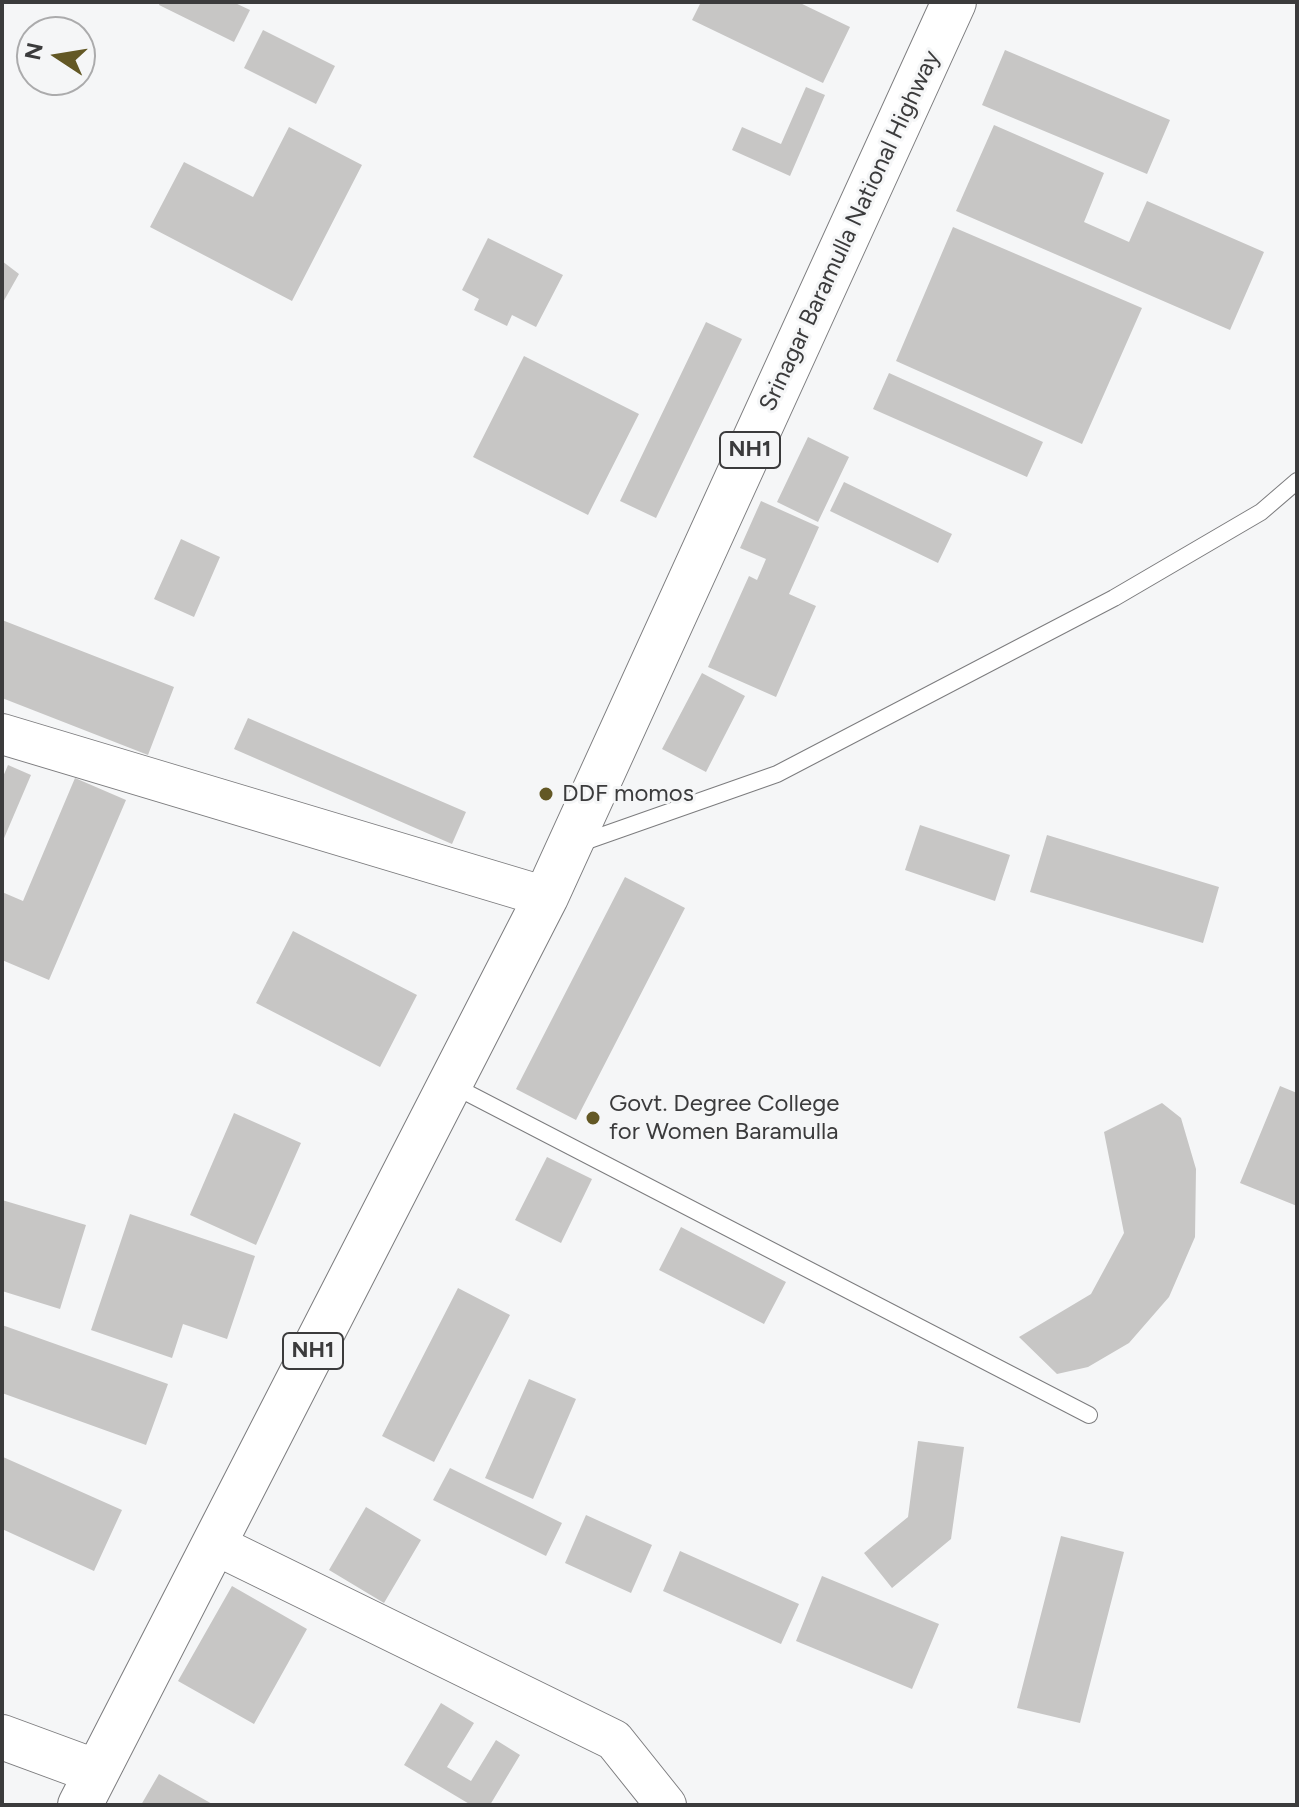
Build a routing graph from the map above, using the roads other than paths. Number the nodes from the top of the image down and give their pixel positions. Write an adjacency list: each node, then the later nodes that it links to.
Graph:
1 (954, 2): 4 (highway, Srinagar Baramulla National Highway / NH1)
2 (1297, 481): 4 (lane)
3 (2, 734): 5 (street)
4 (569, 847): 5 (highway, Srinagar Baramulla National Highway / NH1)
5 (546, 897): 6 (highway, NH1)
6 (450, 1085): 7 (lane); 8 (highway, NH1)
7 (1089, 1415)
8 (214, 1544): 10 (highway, NH1); 11 (street)
9 (2, 1737): 10 (highway)
10 (88, 1788)
11 (666, 1805)

